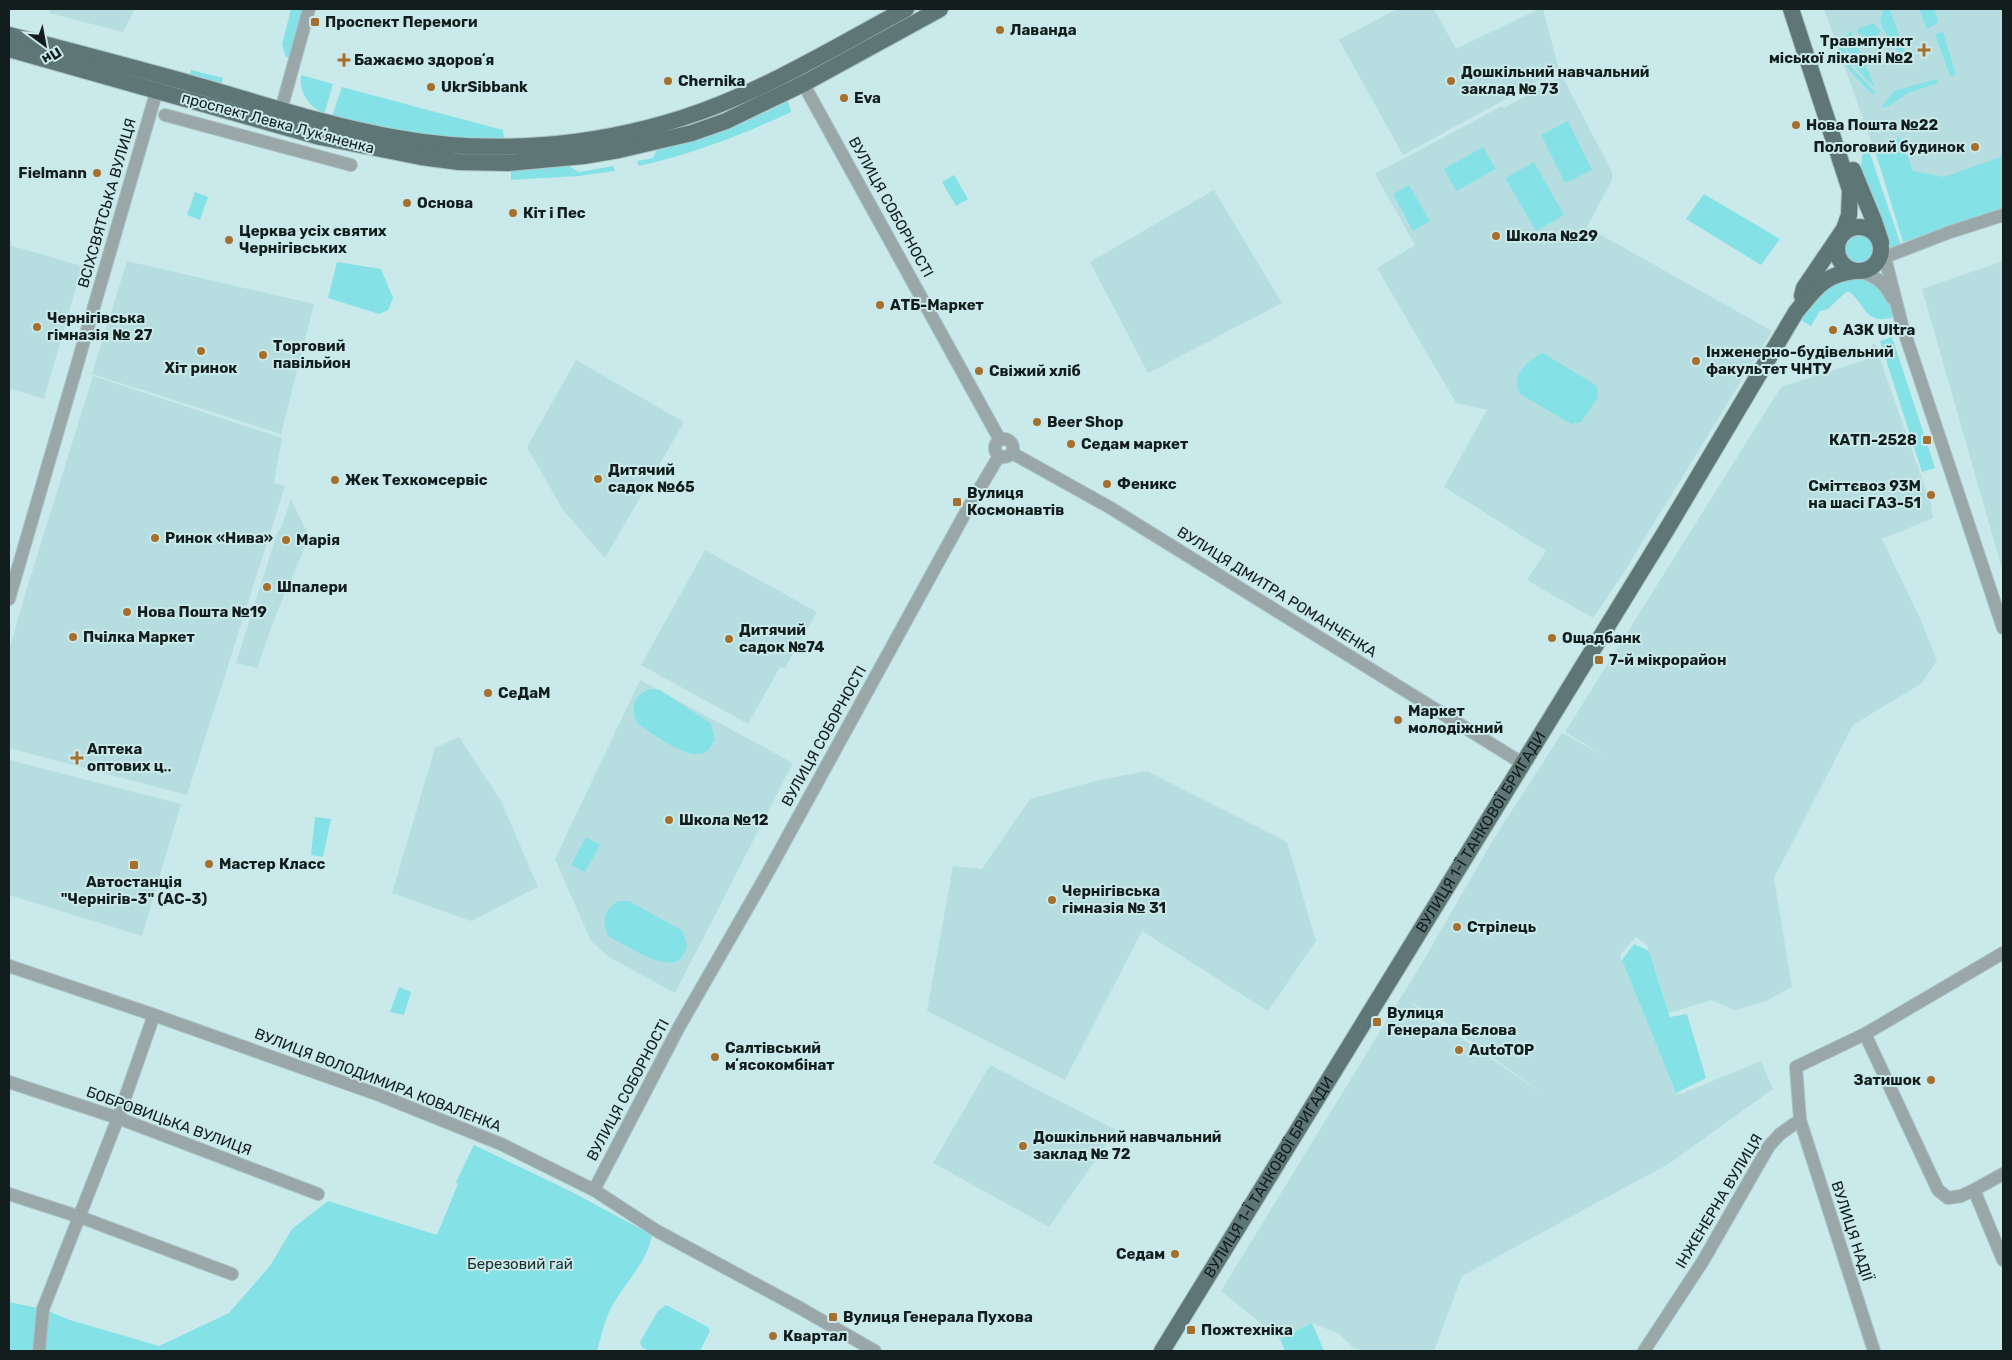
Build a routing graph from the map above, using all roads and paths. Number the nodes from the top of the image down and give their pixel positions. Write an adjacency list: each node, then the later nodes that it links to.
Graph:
1 (309, 9): 12 (street)
2 (906, 9): 8 (main road, проспект Левка Лукʼяненка)
3 (940, 9): 10 (main road, проспект Левка Лукʼяненка)
4 (1791, 9): 15 (main road, ВУЛИЦЯ 1-Ї ТАНКОВОЇ БРИГАДИ)
5 (1799, 9): 16 (main road)
6 (9, 35): 9 (main road, проспект Левка Лукʼяненка)
7 (9, 49): 9 (main road, проспект Левка Лукʼяненка)
8 (795, 69): 10 (street, ВУЛИЦЯ СОБОРНОСТІ); 12 (main road, проспект Левка Лукʼяненка)
9 (160, 83): 12 (main road, проспект Левка Лукʼяненка); 23 (street, ВСІХСВЯТСЬКА ВУЛИЦЯ)
10 (803, 84): 12 (main road, проспект Левка Лукʼяненка); 20 (street, ВУЛИЦЯ СОБОРНОСТІ)
11 (165, 115): 13 (street)
12 (278, 118)
13 (351, 165)
14 (2003, 215): 16 (street)
15 (1839, 238): 16 (main road); 17 (main road); 18 (main road, ВУЛИЦЯ 1-Ї ТАНКОВОЇ БРИГАДИ)
16 (1880, 255): 17 (main road); 19 (street)
17 (1855, 271): 18 (main road, ВУЛИЦЯ 1-Ї ТАНКОВОЇ БРИГАДИ); 19 (street)
18 (1796, 312): 25 (main road, ВУЛИЦЯ 1-Ї ТАНКОВОЇ БРИГАДИ)
19 (1899, 314): 24 (street)
20 (1000, 440): 21 (street, ВУЛИЦЯ СОБОРНОСТІ); 22 (street, ВУЛИЦЯ СОБОРНОСТІ)
21 (1012, 453): 22 (street); 25 (street, ВУЛИЦЯ ДМИТРА РОМАНЧЕНКА)
22 (999, 456): 34 (street, ВУЛИЦЯ СОБОРНОСТІ)
23 (9, 599)
24 (2003, 628)
25 (1522, 763): 43 (main road, ВУЛИЦЯ 1-Ї ТАНКОВОЇ БРИГАДИ)
26 (2003, 953): 29 (street)
27 (9, 966): 28 (street, ВУЛИЦЯ ВОЛОДИМИРА КОВАЛЕНКА)
28 (154, 1015): 31 (street); 34 (street, ВУЛИЦЯ ВОЛОДИМИРА КОВАЛЕНКА)
29 (1865, 1034): 32 (street); 35 (street)
30 (9, 1082): 31 (street, БОБРОВИЦЬКА ВУЛИЦЯ)
31 (118, 1118): 37 (street, БОБРОВИЦЬКА ВУЛИЦЯ); 38 (street)
32 (1800, 1120): 44 (street, ІНЖЕНЕРНА ВУЛИЦЯ); 45 (street, ВУЛИЦЯ НАДІЇ)
33 (2003, 1174): 35 (street)
34 (594, 1190): 42 (street, ВУЛИЦЯ ВОЛОДИМИРА КОВАЛЕНКА)
35 (1974, 1190): 39 (street)
36 (9, 1194): 38 (street)
37 (318, 1194)
38 (80, 1217): 40 (street); 41 (street)
39 (2003, 1260)
40 (232, 1274)
41 (39, 1351)
42 (875, 1351)
43 (1162, 1351)
44 (1649, 1351)
45 (1874, 1351)

